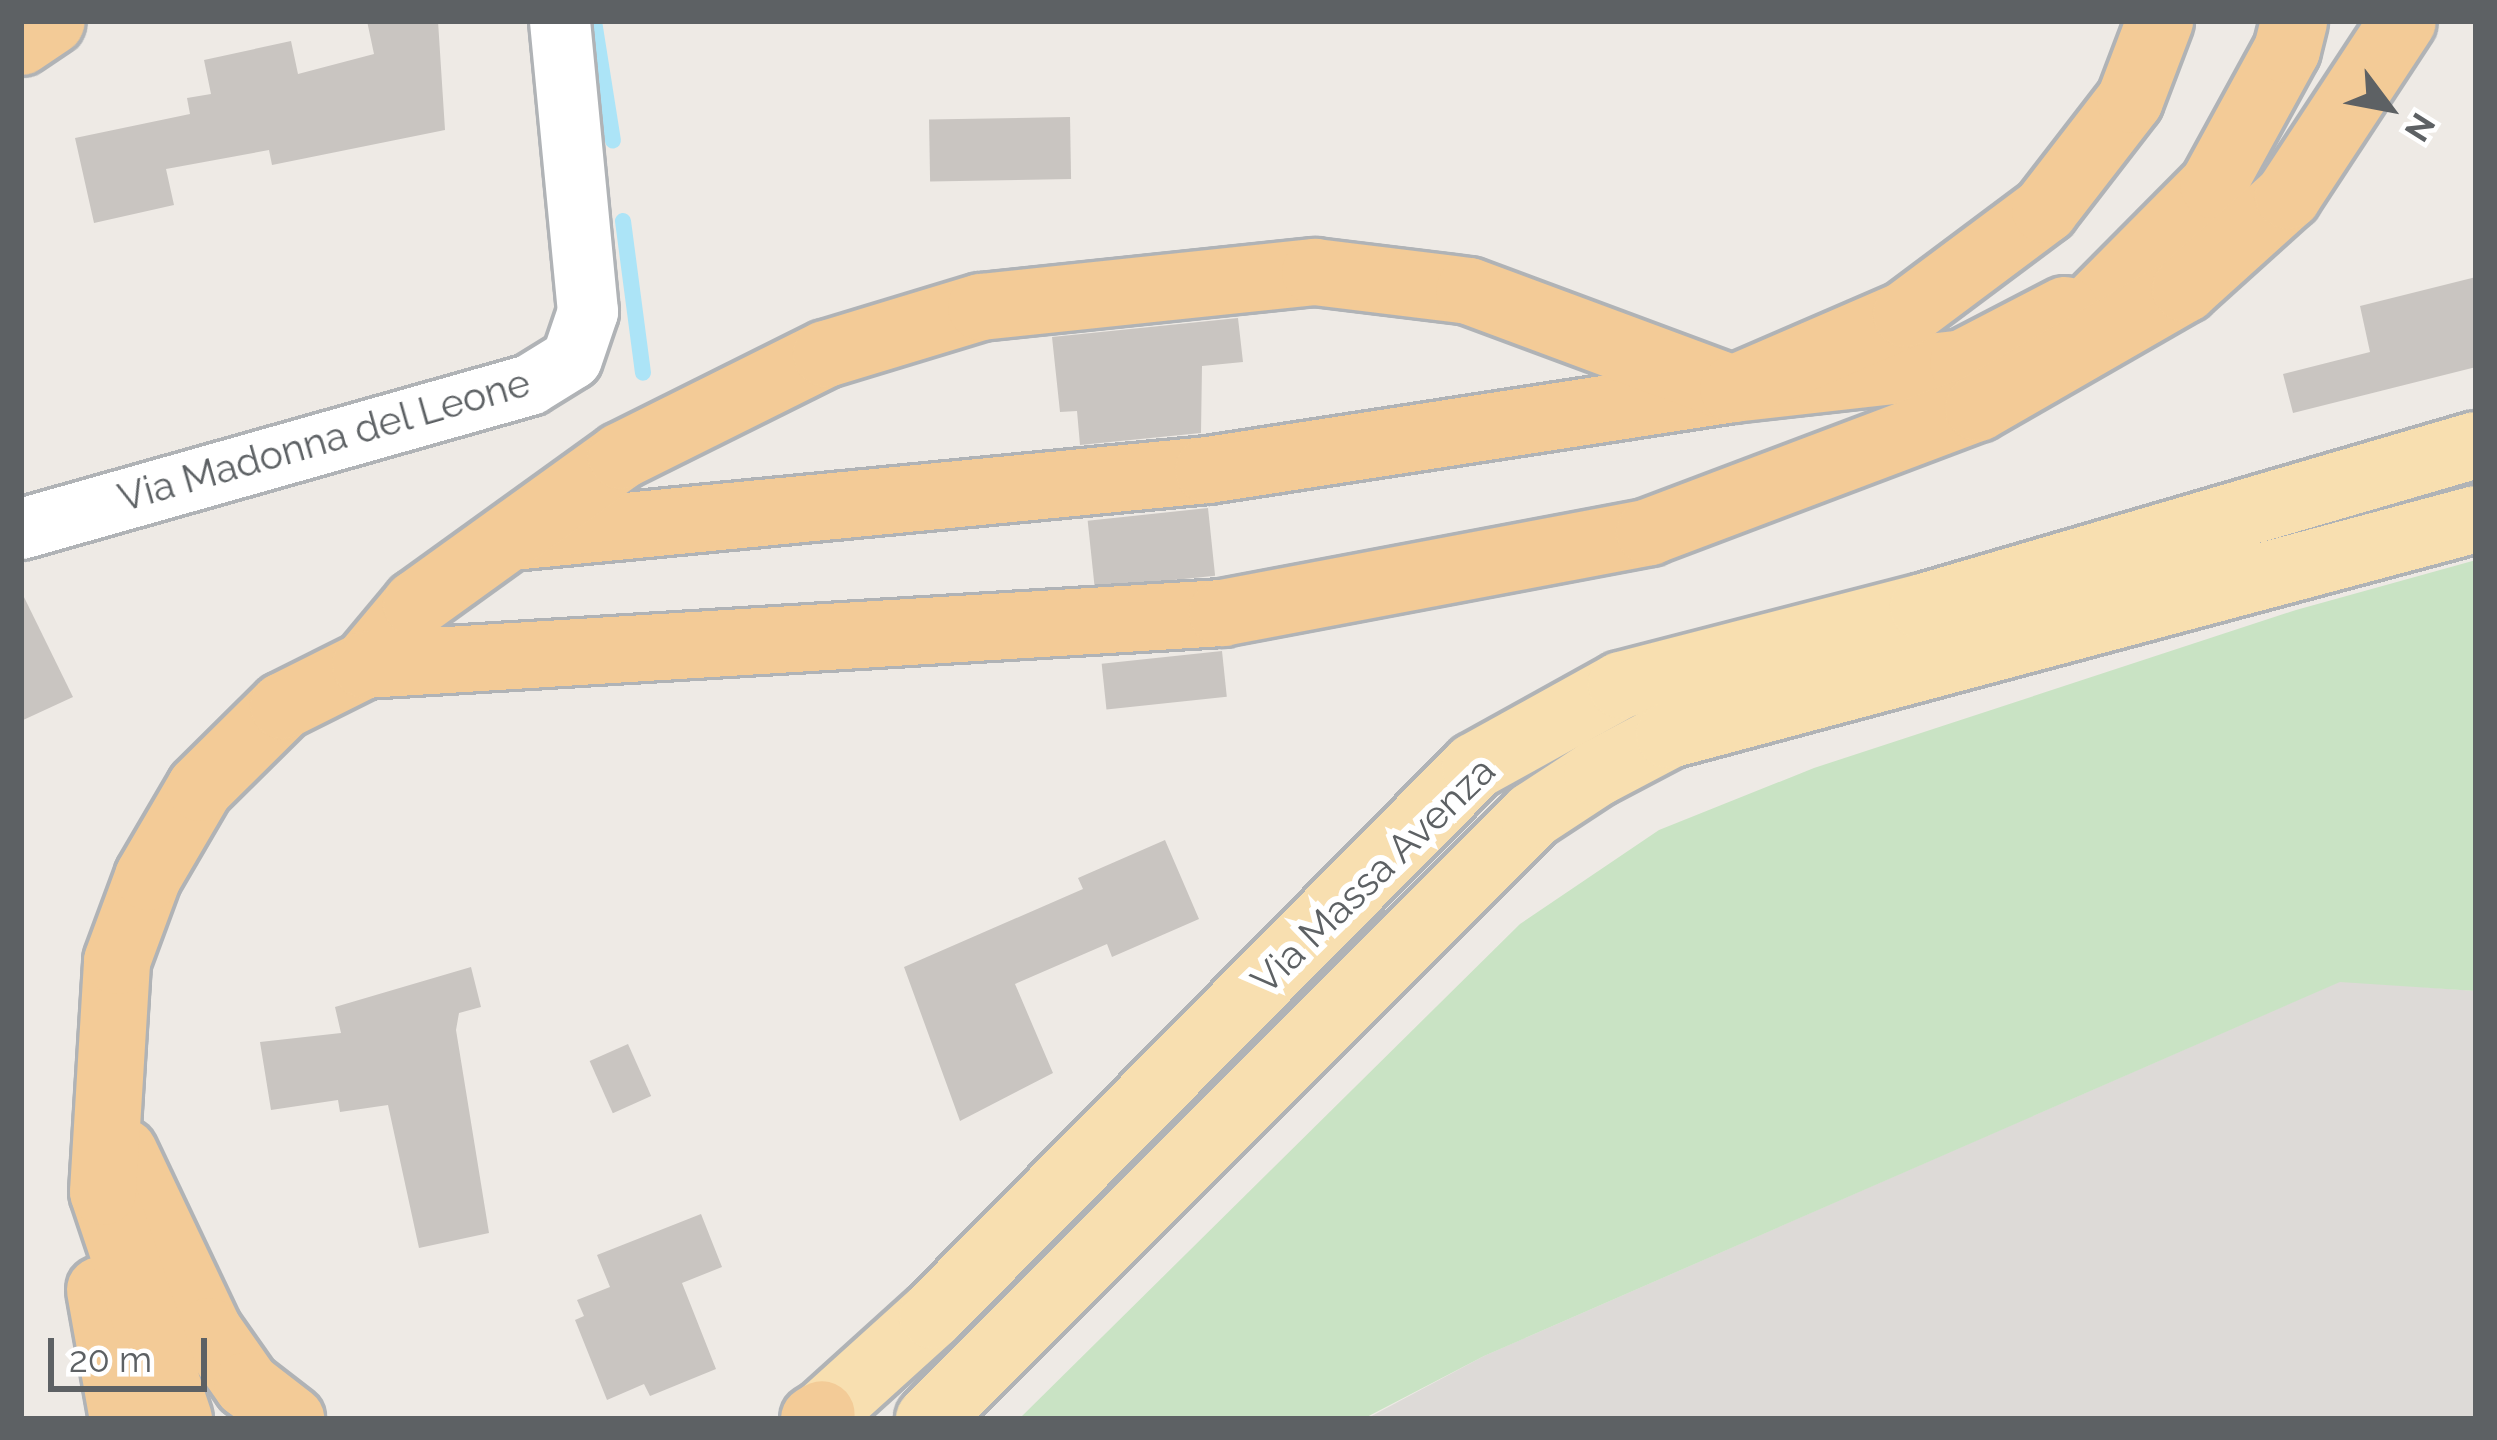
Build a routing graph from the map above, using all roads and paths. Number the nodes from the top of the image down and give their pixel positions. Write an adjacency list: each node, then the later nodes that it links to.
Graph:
1 (52, 21): 6 (highway)
2 (560, 21): 12 (street, Via Madonna del Leone)
3 (2160, 21): 8 (highway)
4 (2294, 21): 7 (highway)
5 (2403, 21): 9 (highway)
6 (21, 42)
7 (2116, 284): 8 (highway); 9 (highway)
8 (1732, 389): 13 (highway); 13 (highway)
9 (2006, 393): 14 (highway)
10 (2476, 445): 16 (main road, Via Massa Avenza)
11 (2476, 519): 21 (main road, Via Massa Avenza)
12 (21, 529)
13 (508, 537): 14 (highway)
14 (365, 665): 15 (highway)
15 (103, 1105): 17 (highway); 18 (highway); 19 (highway); 20 (highway)
16 (817, 1417)
17 (123, 1419)
18 (179, 1419)
19 (224, 1419)
20 (291, 1419)
21 (929, 1419)

